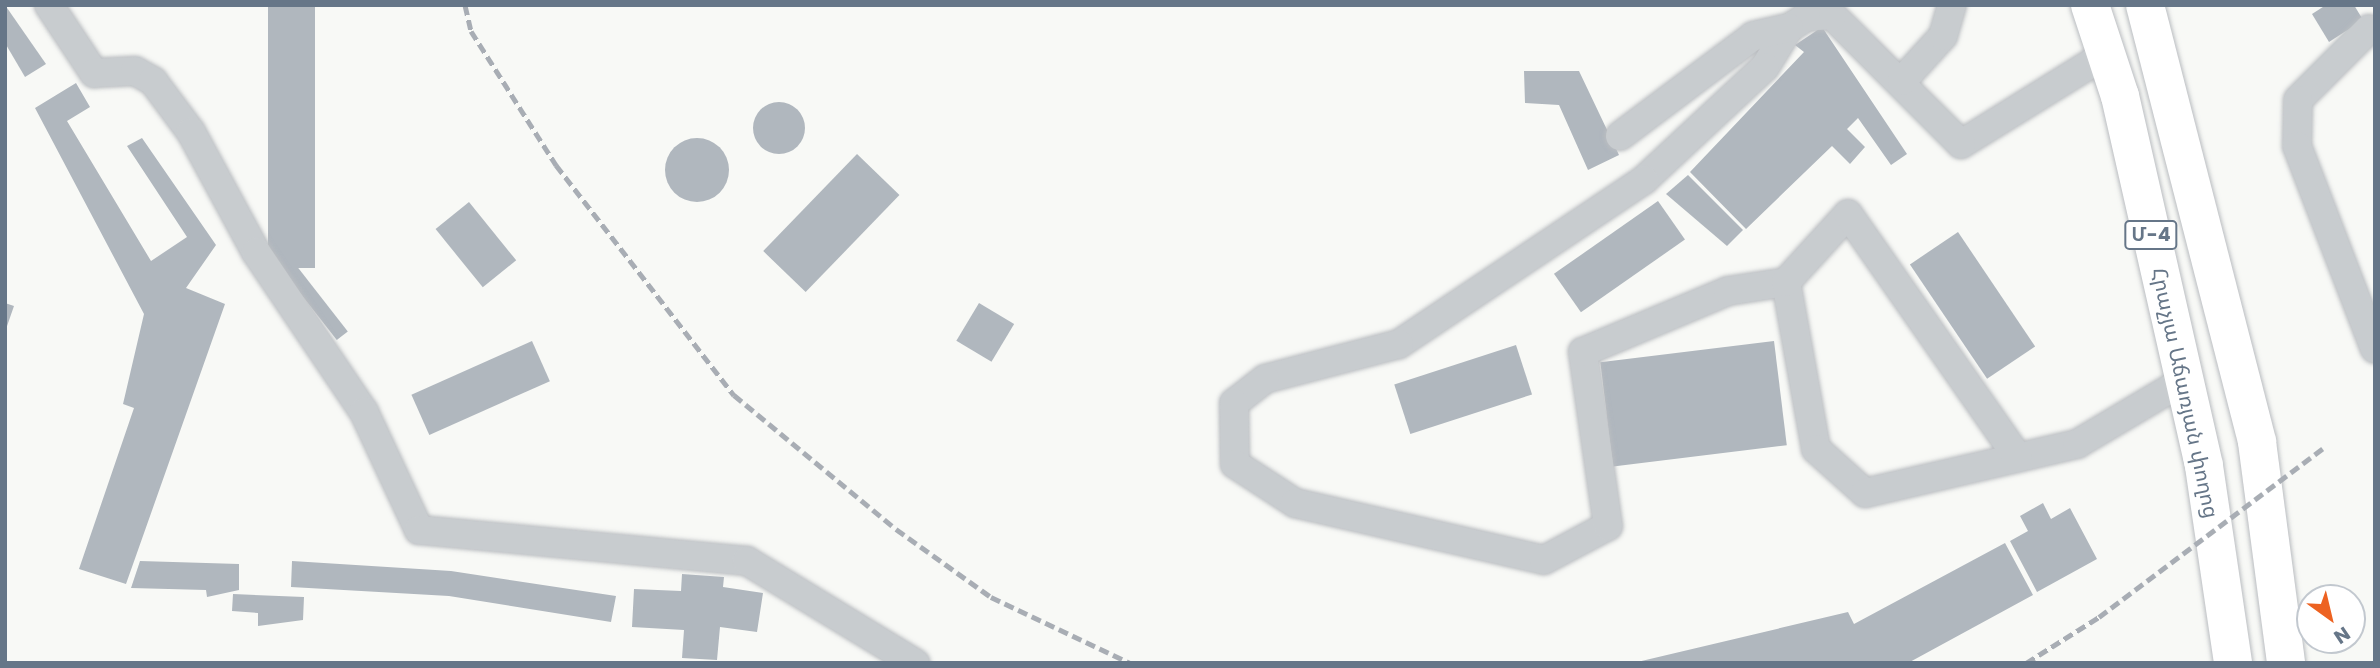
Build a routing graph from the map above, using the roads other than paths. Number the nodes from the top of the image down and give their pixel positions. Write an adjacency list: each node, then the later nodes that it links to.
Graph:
1 (49, 5): 14 (lane)
2 (1952, 5): 8 (lane)
3 (2090, 5): 7 (highway, Հրաչյա Աճառյան փողոց / Մ-4)
4 (2145, 5): 16 (highway, Մ-4)
5 (1789, 28): 8 (lane); 9 (lane); 10 (lane)
6 (2370, 29): 11 (lane)
7 (2108, 53): 8 (lane); 12 (highway, Հրաչյա Աճառյան փողոց / Մ-4)
8 (1902, 81)
9 (1620, 136)
10 (1786, 282): 13 (lane); 13 (lane)
11 (2375, 349)
12 (2185, 380): 13 (lane); 15 (highway, Հրաչյա Աճառյան փողոց / Մ-4)
13 (2018, 458)
14 (915, 663)
15 (2233, 663)
16 (2286, 663)

